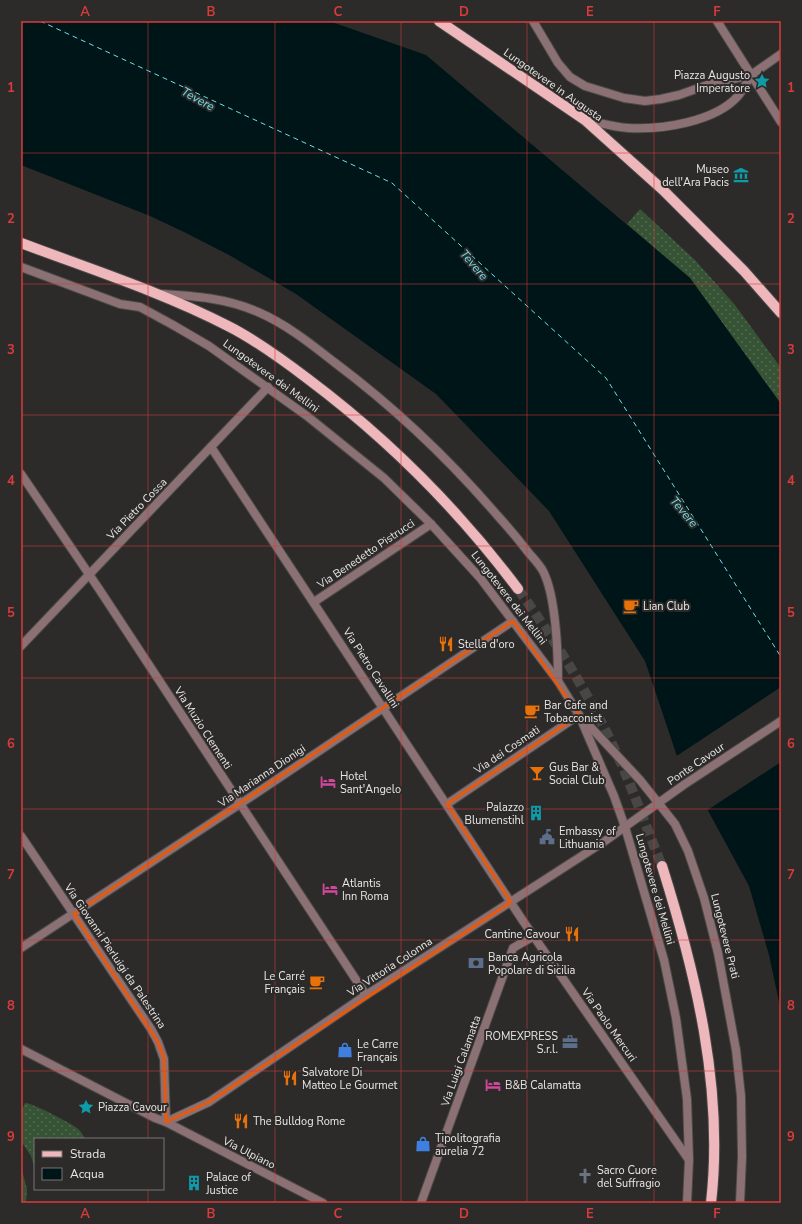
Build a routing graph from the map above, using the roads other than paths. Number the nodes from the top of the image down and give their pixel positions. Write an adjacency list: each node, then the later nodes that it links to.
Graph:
1 (439, 21): 6 (main road, Lungotevere in Augusta)
2 (533, 21): 5 (street)
3 (717, 21): 5 (street)
4 (781, 54): 5 (street)
5 (751, 74): 6 (street); 7 (street)
6 (585, 120): 11 (main road, Lungotevere in Augusta)
7 (781, 122)
8 (21, 242): 10 (main road, Lungotevere dei Mellini)
9 (21, 267): 12 (street, Lungotevere dei Mellini)
10 (158, 294): 17 (main road, Lungotevere dei Mellini); 21 (street)
11 (781, 313)
12 (268, 387): 13 (street, Via Pietro Cossa); 15 (street, Lungotevere dei Mellini)
13 (211, 448): 16 (street, Via Pietro Cossa); 18 (street, Via Pietro Cavallini)
14 (21, 474): 16 (street, Via Muzio Clementi)
15 (431, 524): 18 (street, Via Benedetto Pistrucci); 19 (street, Lungotevere dei Mellini)
16 (89, 575): 20 (street, Via Pietro Cossa); 26 (street, Via Muzio Clementi)
17 (518, 589)
18 (314, 602): 22 (street, Via Pietro Cavallini)
19 (513, 621): 21 (street, Lungotevere dei Mellini); 22 (street, Via Marianna Dionigi)
20 (21, 646)
21 (558, 682): 23 (street, Lungotevere dei Mellini)
22 (384, 708): 26 (street, Via Marianna Dionigi); 27 (street, Via Pietro Cavallini)
23 (579, 714): 25 (street, Lungotevere Prati); 27 (street, Via dei Cosmati); 28 (street, Lungotevere dei Mellini)
24 (781, 721): 25 (street, Ponte Cavour)
25 (659, 803): 28 (street, Ponte Cavour); 43 (street, Lungotevere Prati)
26 (240, 804): 32 (street, Via Marianna Dionigi); 35 (street, Via Muzio Clementi)
27 (447, 804): 31 (street, Via Pietro Cavallini)
28 (625, 827): 31 (street, Via Vittoria Colonna); 38 (street, Lungotevere dei Mellini)
29 (21, 836): 32 (street, Via Giovanni Pierluigi da Palestrina)
30 (662, 866): 42 (main road)
31 (511, 902): 33 (street, Via Paolo Mercuri); 35 (street, Via Vittoria Colonna)
32 (74, 914): 34 (street, Via Marianna Dionigi); 37 (street, Via Giovanni Pierluigi da Palestrina)
33 (534, 936): 38 (street, Via Paolo Mercuri); 40 (street, Via Luigi Calamatta)
34 (21, 948)
35 (366, 995): 37 (street, Via Vittoria Colonna)
36 (21, 1049): 37 (street)
37 (166, 1122): 39 (street, Via Ulpiano)
38 (689, 1160): 41 (street)
39 (323, 1203)
40 (421, 1203)
41 (686, 1203)
42 (711, 1203)
43 (740, 1203)

